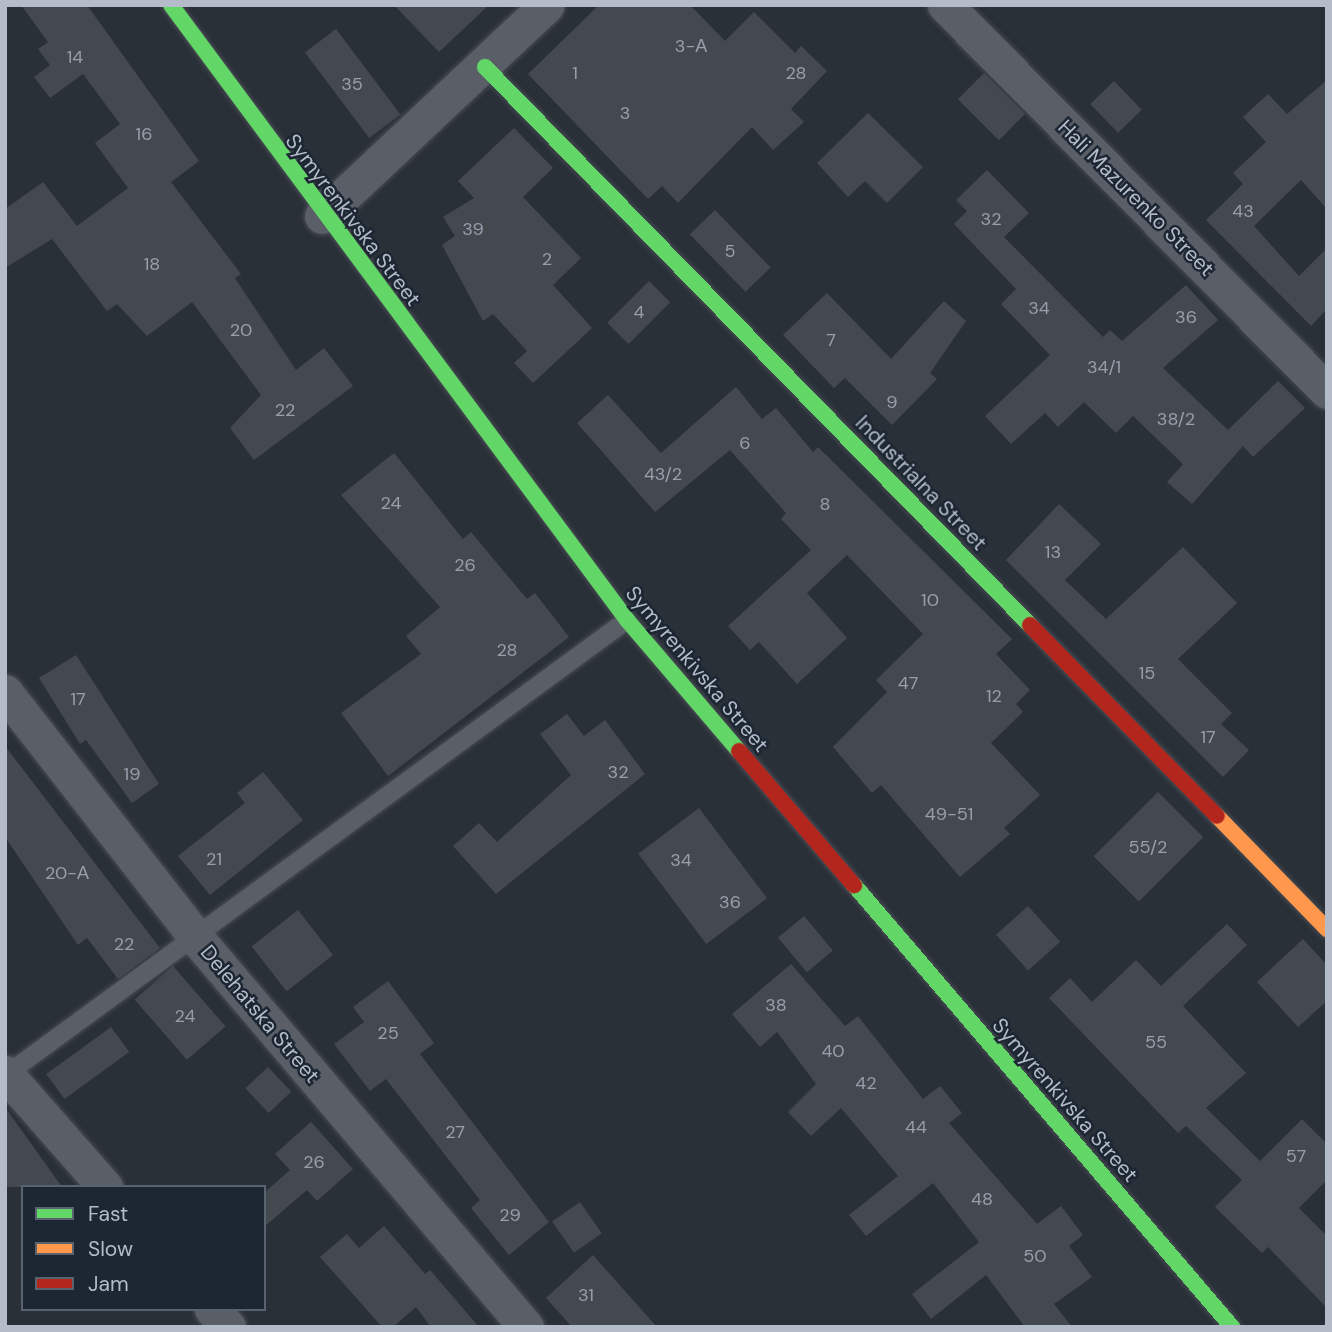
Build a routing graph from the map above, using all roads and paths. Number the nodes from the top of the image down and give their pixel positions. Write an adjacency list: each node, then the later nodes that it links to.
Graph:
1 (170, 5): 5 (main road, Symyrenkivska Street)
2 (547, 5): 4 (street)
3 (944, 5): 6 (street, Hali Mazurenko Street)
4 (485, 67): 5 (street); 9 (main road, Industrialna Street)
5 (323, 216): 7 (main road, Symyrenkivska Street)
6 (1327, 391)
7 (627, 620): 10 (lane); 16 (main road, Symyrenkivska Street)
8 (5, 692): 10 (street, Delehatska Street)
9 (1327, 929)
10 (197, 939): 11 (lane); 15 (street, Delehatska Street)
11 (6, 1073): 12 (street)
12 (103, 1185)
13 (214, 1311): 14 (street)
14 (228, 1327)
15 (526, 1327)
16 (1232, 1327)

